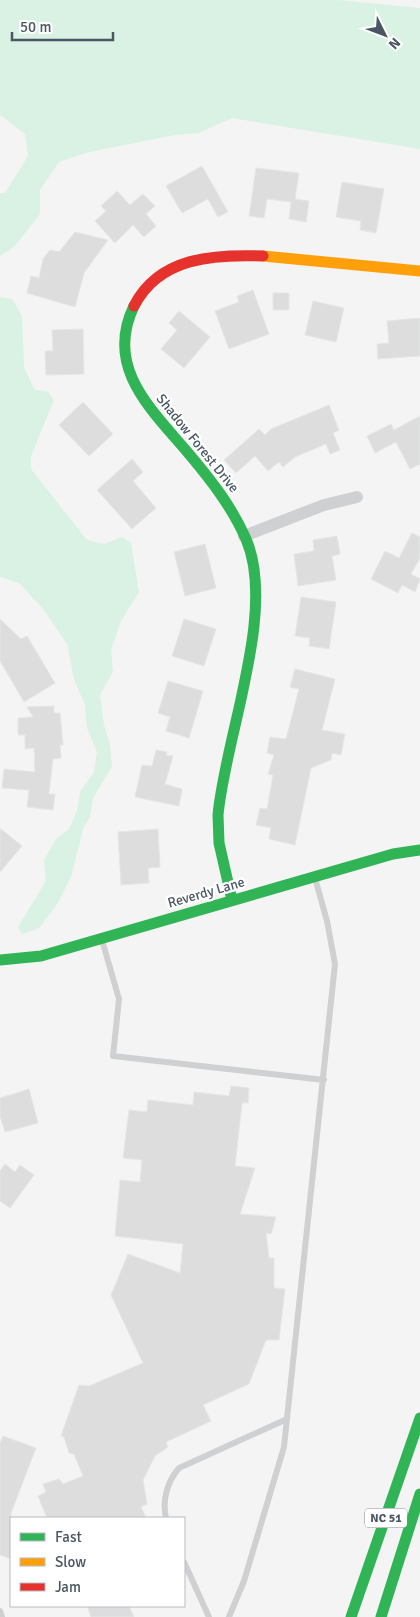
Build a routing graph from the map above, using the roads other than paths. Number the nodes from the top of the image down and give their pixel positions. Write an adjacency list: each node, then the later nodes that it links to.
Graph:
1 (420, 271): 3 (street, Shadow Forest Drive)
2 (357, 497): 3 (street)
3 (244, 536): 6 (street, Shadow Forest Drive)
4 (420, 850): 5 (street, Reverdy Lane)
5 (314, 877): 6 (street, Reverdy Lane); 9 (lane)
6 (232, 900): 7 (street, Reverdy Lane)
7 (101, 940): 8 (street, Reverdy Lane); 9 (lane)
8 (0, 960)
9 (324, 1080): 11 (lane)
10 (420, 1418): 19 (street, NC 51)
11 (287, 1419): 13 (lane); 18 (lane)
12 (420, 1494): 20 (street, NC 51)
13 (166, 1517)
14 (185, 1564): 17 (lane)
15 (0, 1611): 16 (lane)
16 (2, 1617)
17 (209, 1617)
18 (230, 1617)
19 (352, 1617)
20 (380, 1617)

